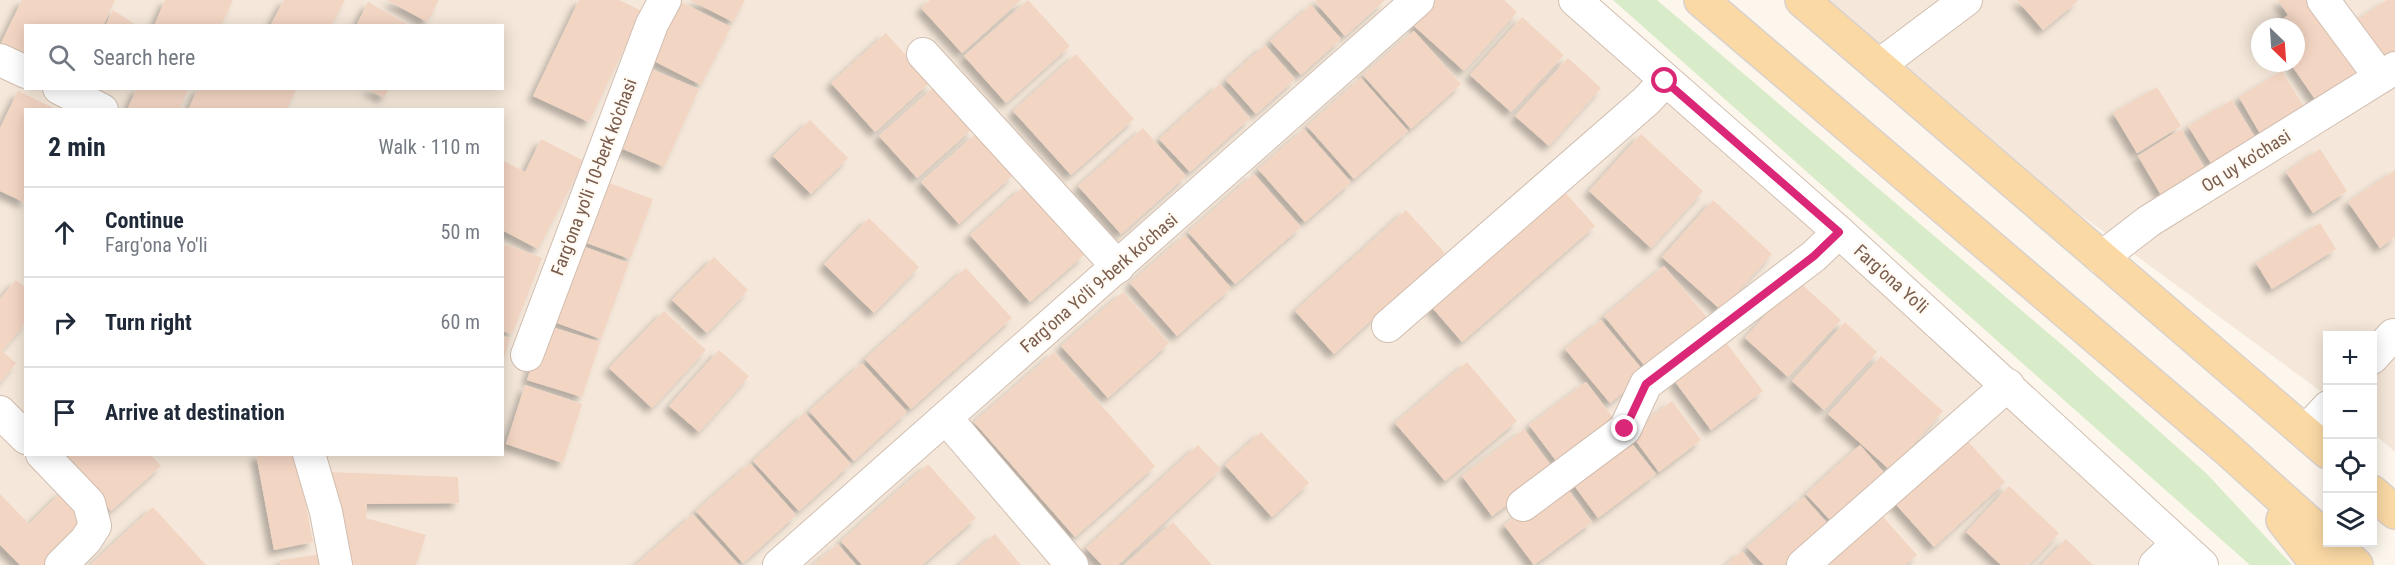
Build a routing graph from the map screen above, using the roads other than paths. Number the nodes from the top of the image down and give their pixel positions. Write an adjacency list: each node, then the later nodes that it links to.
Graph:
1 (665, 0): 22 (street, Farg'ona yo'li 10-berk ko'chasi)
2 (1418, 0): 18 (street, Farg'ona Yo'li 9-berk ko'chasi)
3 (1575, 0): 13 (street, Farg'ona Yo'li)
4 (1701, 0): 29 (main road)
5 (1802, 0): 10 (main road)
6 (1966, 0): 10 (street)
7 (2323, 0): 12 (street)
8 (923, 54): 18 (street)
9 (0, 60): 11 (street)
10 (1878, 66): 17 (main road)
11 (24, 71)
12 (2388, 73): 17 (street, Oq uy ko'chasi)
13 (1665, 81): 16 (street, Farg'ona Yo'li); 19 (street)
14 (63, 90): 15 (street)
15 (98, 108)
16 (1839, 232): 23 (street, Farg'ona Yo'li); 33 (street)
17 (2101, 258): 28 (main road)
18 (1118, 267): 25 (street, Farg'ona Yo'li 9-berk ko'chasi)
19 (1388, 326)
20 (2395, 336): 21 (street)
21 (2377, 353)
22 (527, 355)
23 (2008, 385): 36 (street, Farg'ona Yo'li); 42 (street)
24 (0, 412): 27 (street)
25 (946, 418): 40 (street, Farg'ona Yo'li 9-berk ko'chasi); 41 (street)
26 (2323, 422): 28 (street)
27 (24, 436)
28 (2316, 442)
29 (2226, 448): 35 (main road); 45 (main road)
30 (44, 456): 38 (street)
31 (310, 456): 39 (street)
32 (2374, 493): 34 (main road)
33 (1523, 505)
34 (2395, 513)
35 (2323, 536)
36 (2178, 543): 43 (street); 44 (street, Farg'ona Yo'li)
37 (2336, 547): 46 (main road)
38 (61, 565)
39 (336, 565)
40 (779, 565)
41 (1072, 565)
42 (1803, 565)
43 (2155, 565)
44 (2202, 565)
45 (2318, 565)
46 (2356, 565)

